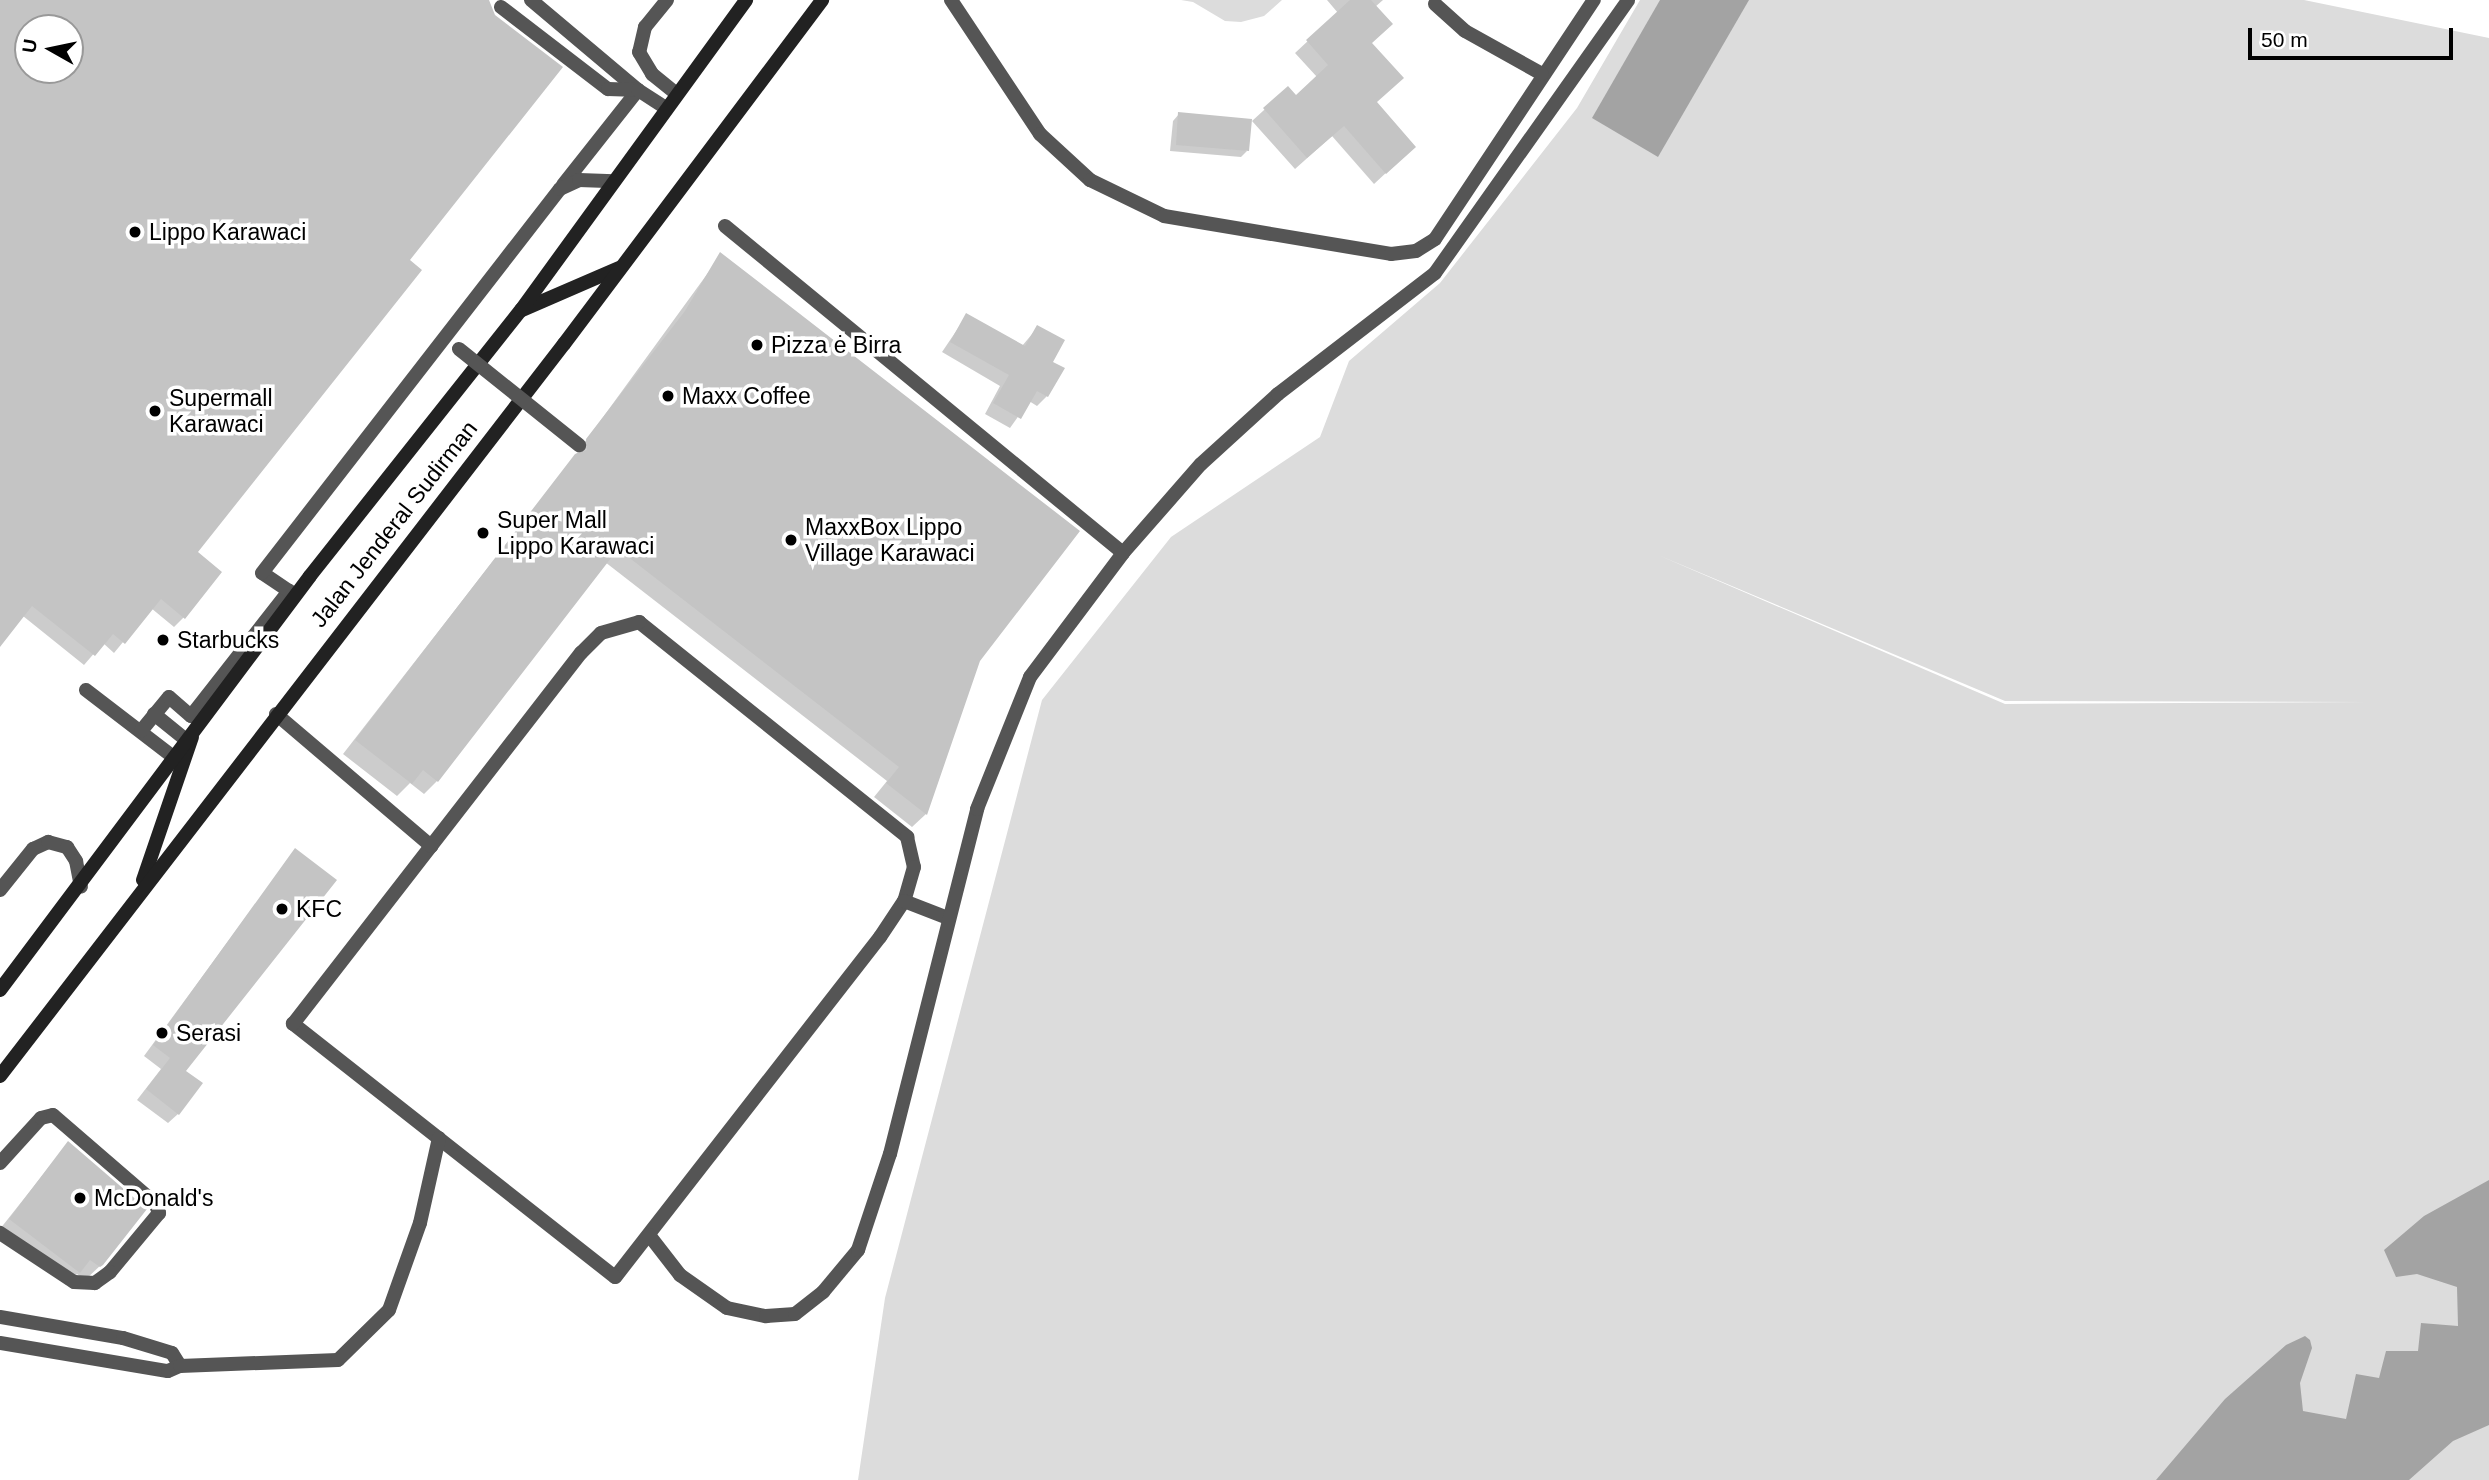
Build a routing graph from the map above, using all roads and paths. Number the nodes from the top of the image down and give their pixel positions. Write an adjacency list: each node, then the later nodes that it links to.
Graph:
1 (531, 0): 11 (street)
2 (667, 0): 12 (street)
3 (746, 0): 12 (street, Jalan Jenderal Sudirman)
4 (822, 0): 17 (street, Jalan Jenderal Sudirman)
5 (951, 0): 10 (street)
6 (1594, 0): 10 (street)
7 (1628, 0): 21 (street)
8 (1435, 4): 10 (street)
9 (502, 7): 11 (street)
10 (1542, 74)
11 (638, 90): 13 (street); 15 (street)
12 (677, 94): 13 (street, Jalan Jenderal Sudirman)
13 (666, 108): 14 (street, Jalan Jenderal Sudirman)
14 (614, 181): 15 (street); 18 (street, Jalan Jenderal Sudirman)
15 (560, 189): 23 (street)
16 (726, 226): 21 (street)
17 (620, 268): 18 (street); 24 (street, Jalan Jenderal Sudirman)
18 (521, 310): 25 (street, Jalan Jenderal Sudirman)
19 (459, 349): 20 (street, bridge)
20 (579, 445)
21 (1123, 553): 34 (street)
22 (86, 690): 26 (street)
23 (154, 714): 26 (street); 27 (street)
24 (276, 714): 29 (street); 32 (street, Jalan Jenderal Sudirman)
25 (196, 726): 27 (street, Jalan Jenderal Sudirman); 32 (street)
26 (141, 731): 28 (street)
27 (186, 739): 28 (street, Jalan Jenderal Sudirman)
28 (172, 756): 30 (street, Jalan Jenderal Sudirman)
29 (431, 846): 33 (street); 37 (street)
30 (81, 887): 31 (street); 35 (street, Jalan Jenderal Sudirman)
31 (0, 890)
32 (139, 893): 36 (street, Jalan Jenderal Sudirman)
33 (904, 901): 34 (street); 40 (street)
34 (948, 918): 40 (street)
35 (0, 990)
36 (0, 1076)
37 (439, 1138): 40 (street); 43 (street)
38 (0, 1163): 39 (street)
39 (0, 1233)
40 (649, 1235)
41 (0, 1317): 43 (street)
42 (0, 1343): 43 (street)
43 (180, 1366)

